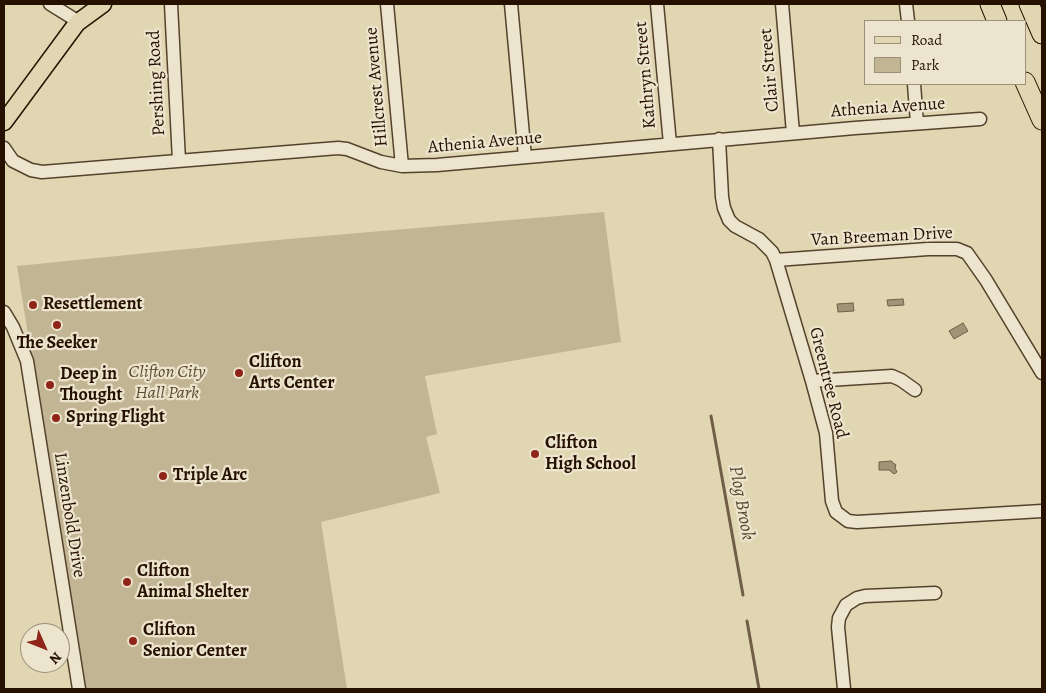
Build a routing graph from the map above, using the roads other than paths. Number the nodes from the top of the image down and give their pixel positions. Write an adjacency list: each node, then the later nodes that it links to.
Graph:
1 (50, 4): 13 (street)
2 (103, 4): 13 (main road)
3 (171, 4): 26 (street, Pershing Road)
4 (387, 4): 27 (street, Hillcrest Avenue)
5 (511, 4): 25 (street)
6 (657, 4): 23 (street, Kathryn Street)
7 (782, 4): 21 (street, Clair Street)
8 (906, 4): 11 (street)
9 (990, 4): 12 (highway)
10 (1029, 4): 14 (highway)
11 (908, 20)
12 (997, 20)
13 (79, 22): 19 (main road)
14 (1042, 34)
15 (1026, 84): 18 (highway)
16 (914, 85): 20 (street)
17 (980, 119): 20 (street, Athenia Avenue)
18 (1042, 120)
19 (4, 122)
20 (917, 123): 21 (street, Athenia Avenue)
21 (793, 133): 22 (street, Athenia Avenue)
22 (719, 140): 23 (street, Athenia Avenue); 28 (street, Greentree Road)
23 (670, 144): 25 (street, Athenia Avenue)
24 (4, 148): 26 (street, Athenia Avenue)
25 (525, 157): 27 (street, Athenia Avenue)
26 (179, 161): 27 (street, Athenia Avenue)
27 (402, 166)
28 (776, 260): 32 (street, Van Breeman Drive); 33 (street, Greentree Road)
29 (4, 312): 31 (street, Linzenbold Drive)
30 (4, 326): 31 (street, Linzenbold Drive)
31 (22, 348): 37 (street, Linzenbold Drive)
32 (1042, 374)
33 (812, 382): 34 (street); 35 (street, Greentree Road)
34 (915, 390)
35 (1042, 511)
36 (935, 593): 38 (street)
37 (79, 689)
38 (844, 689)

